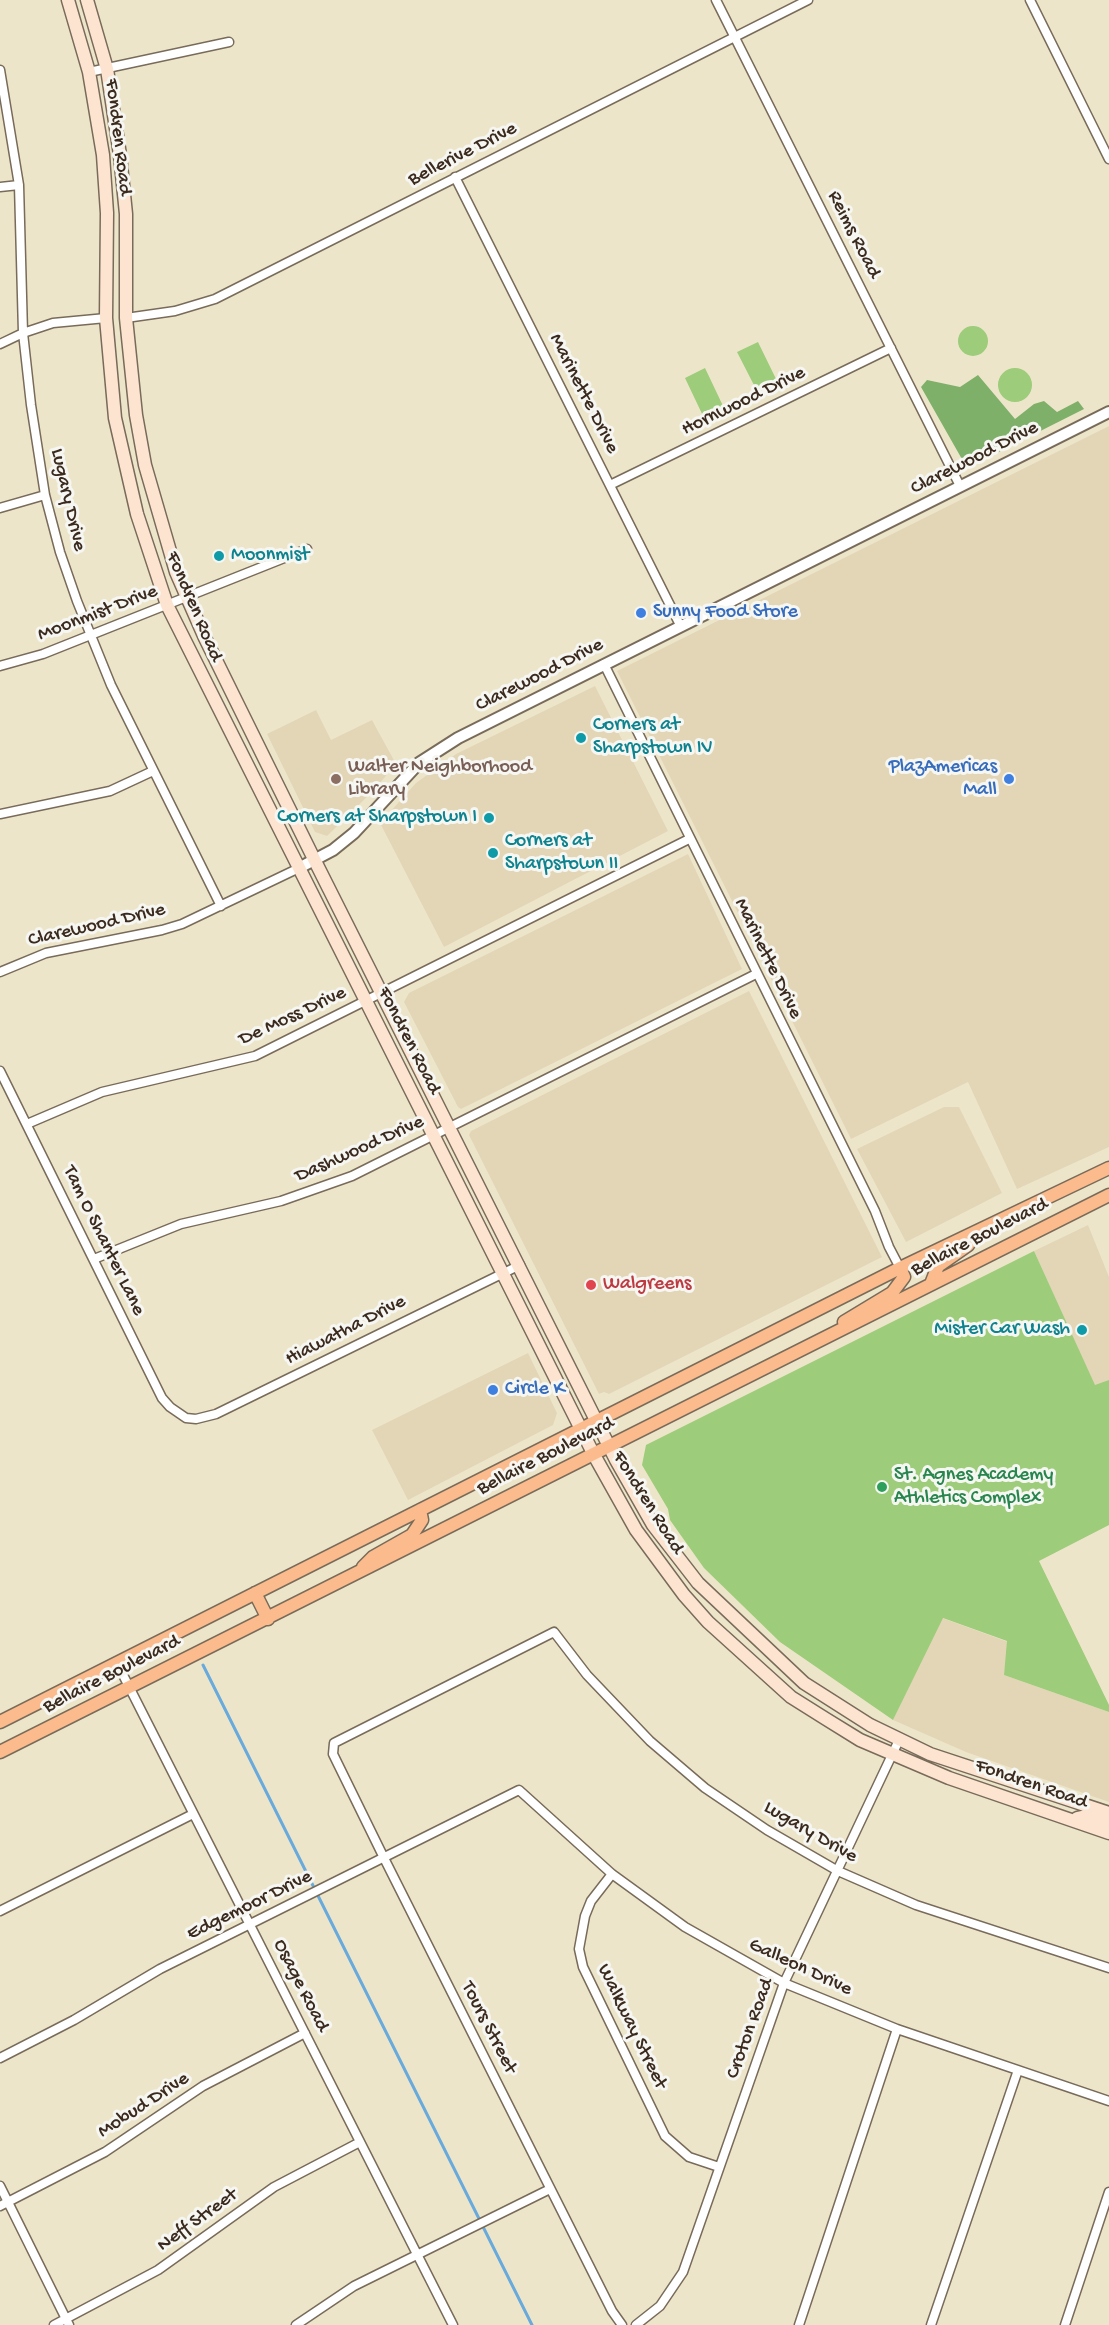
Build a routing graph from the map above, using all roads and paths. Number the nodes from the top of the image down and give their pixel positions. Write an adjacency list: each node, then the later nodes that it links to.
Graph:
1 (68, 0): 10 (main road, Fondren Road)
2 (87, 0): 8 (main road, Fondren Road)
3 (716, 0): 6 (street, Reims Road)
4 (808, 0): 6 (street, Bellerive Drive)
5 (1030, 0): 11 (street)
6 (735, 36): 12 (street, Bellerive Drive); 20 (street, Reims Road)
7 (229, 42): 8 (street)
8 (107, 69): 10 (street); 17 (main road, Fondren Road)
9 (0, 70): 13 (street, Lugary Drive)
10 (89, 72): 15 (main road, Fondren Road)
11 (1109, 159)
12 (455, 177): 17 (street, Bellerive Drive); 23 (street, Marinette Drive)
13 (19, 185): 14 (street); 18 (street, Lugary Drive)
14 (0, 187)
15 (108, 279): 16 (main road, Fondren Road); 17 (main road)
16 (106, 318): 18 (street); 21 (main road, Fondren Road)
17 (126, 318): 21 (main road); 28 (main road, Fondren Road)
18 (22, 333): 19 (street); 25 (street, Lugary Drive)
19 (0, 344)
20 (891, 348): 23 (street, Hornwood Drive); 24 (street, Reims Road)
21 (109, 352): 29 (main road, Fondren Road)
22 (1109, 412): 24 (street, Clarewood Drive)
23 (610, 485): 30 (street, Marinette Drive)
24 (960, 486): 30 (street, Clarewood Drive)
25 (45, 495): 26 (street); 31 (street, Lugary Drive)
26 (0, 508)
27 (307, 549): 28 (street, Moonmist Drive)
28 (186, 597): 29 (street, Moonmist Drive); 37 (main road, Fondren Road)
29 (167, 605): 31 (street, Moonmist Drive); 38 (main road, Fondren Road)
30 (680, 625): 32 (street, Clarewood Drive)
31 (90, 635): 33 (street, Moonmist Drive); 34 (street, Lugary Drive)
32 (604, 664): 36 (street, Marinette Drive); 37 (street, Clarewood Drive)
33 (0, 666)
34 (153, 771): 35 (street); 39 (street, Lugary Drive)
35 (0, 813)
36 (689, 839): 41 (street, Marinette Drive); 42 (street, De Moss Drive)
37 (315, 861): 38 (street, Clarewood Drive); 42 (main road, Fondren Road)
38 (297, 869): 39 (street, Clarewood Drive); 43 (main road, Fondren Road)
39 (220, 906): 40 (street, Clarewood Drive)
40 (0, 972)
41 (756, 974): 46 (street, Dashwood Drive); 53 (street, Marinette Drive)
42 (382, 993): 43 (street, De Moss Drive); 46 (main road, Fondren Road)
43 (366, 1001): 45 (street, De Moss Drive); 47 (main road, Fondren Road)
44 (0, 1071): 45 (street, Tam O Shanter Lane)
45 (27, 1124): 51 (street, Tam O Shanter Lane)
46 (450, 1128): 47 (street, Dashwood Drive); 52 (main road, Fondren Road)
47 (434, 1136): 51 (street, Dashwood Drive); 54 (main road, Fondren Road)
48 (1109, 1168): 50 (main road, Bellaire Boulevard)
49 (1109, 1195): 55 (main road, Bellaire Boulevard)
50 (978, 1230): 53 (main road, Bellaire Boulevard); 55 (main road)
51 (94, 1259): 57 (street, Tam O Shanter Lane)
52 (520, 1264): 54 (street, Hiawatha Drive); 58 (main road, Fondren Road)
53 (900, 1268): 56 (main road); 58 (main road, Bellaire Boulevard)
54 (503, 1271): 57 (street, Hiawatha Drive); 59 (main road, Fondren Road)
55 (931, 1284): 56 (main road, Bellaire Boulevard)
56 (831, 1335): 60 (main road, Bellaire Boulevard)
57 (186, 1418)
58 (596, 1421): 59 (main road, Bellaire Boulevard); 60 (main road, Fondren Road)
59 (581, 1428): 61 (main road, Fondren Road); 62 (main road, Bellaire Boulevard)
60 (609, 1447): 61 (main road, Bellaire Boulevard); 64 (main road, Fondren Road)
61 (594, 1455): 63 (main road, Bellaire Boulevard); 66 (main road, Fondren Road)
62 (420, 1510): 63 (main road); 65 (main road, Bellaire Boulevard)
63 (356, 1575): 67 (main road, Bellaire Boulevard)
64 (698, 1583): 66 (main road); 71 (main road, Fondren Road)
65 (255, 1593): 67 (main road); 68 (main road, Bellaire Boulevard)
66 (684, 1595): 74 (main road, Fondren Road)
67 (268, 1618): 69 (main road, Bellaire Boulevard)
68 (117, 1663): 69 (street, Osage Road); 70 (main road, Bellaire Boulevard)
69 (129, 1688): 73 (main road, Bellaire Boulevard); 77 (street, Osage Road)
70 (0, 1722)
71 (899, 1740): 74 (street, Croton Road); 76 (main road, Fondren Road)
72 (334, 1743): 81 (street, Tours Street); 82 (street, Lugary Drive)
73 (0, 1752)
74 (892, 1754): 78 (main road, Fondren Road); 82 (street, Croton Road)
75 (519, 1790): 81 (street, Edgemoor Drive); 83 (street, Galleon Drive)
76 (1109, 1813)
77 (193, 1814): 84 (street); 85 (street, Osage Road)
78 (1070, 1819): 79 (main road); 80 (main road, Fondren Road)
79 (1109, 1824)
80 (1109, 1833)
81 (384, 1858): 85 (street, Edgemoor Drive); 96 (street, Tours Street)
82 (838, 1871): 86 (street, Lugary Drive); 87 (street, Croton Road)
83 (612, 1874): 87 (street, Galleon Drive); 94 (street, Walkway Street)
84 (0, 1911)
85 (250, 1924): 89 (street, Osage Road); 90 (street, Edgemoor Drive)
86 (1109, 1968)
87 (784, 1983): 88 (street, Galleon Drive); 94 (street, Croton Road)
88 (897, 2029): 91 (street, Galleon Drive); 106 (street)
89 (305, 2033): 93 (street, Osage Road); 98 (street, Mobud Drive)
90 (0, 2058)
91 (1018, 2070): 92 (street, Galleon Drive); 107 (street)
92 (1109, 2101)
93 (360, 2142): 99 (street, Osage Road); 100 (street, Neff Street)
94 (719, 2167): 105 (street, Croton Road)
95 (0, 2187): 98 (street)
96 (550, 2189): 99 (street); 104 (street, Tours Street)
97 (1109, 2192): 108 (street)
98 (4, 2204): 100 (street)
99 (417, 2254): 102 (street); 103 (street, Osage Road)
100 (67, 2322): 101 (street, Neff Street)
101 (54, 2325)
102 (296, 2325)
103 (453, 2325)
104 (622, 2325)
105 (636, 2325)
106 (799, 2325)
107 (931, 2325)
108 (1065, 2325)

